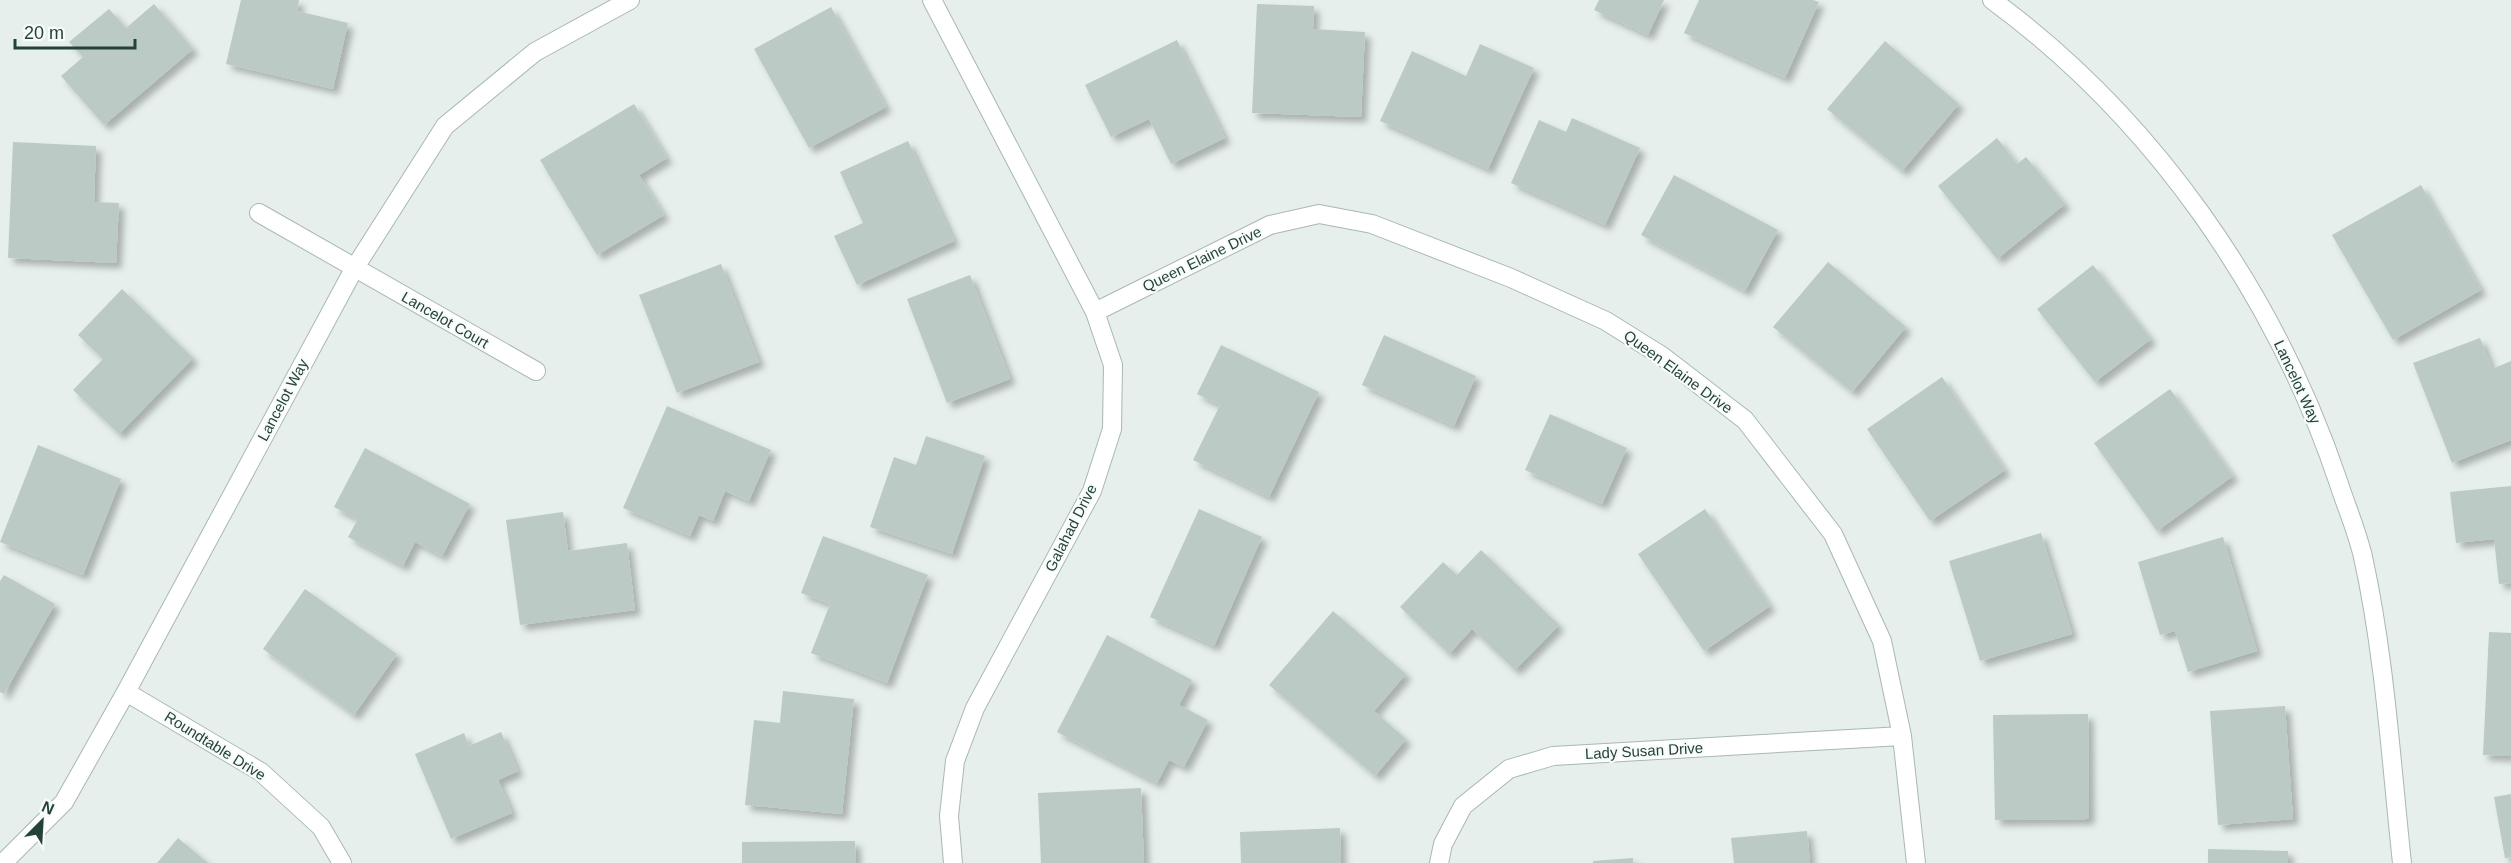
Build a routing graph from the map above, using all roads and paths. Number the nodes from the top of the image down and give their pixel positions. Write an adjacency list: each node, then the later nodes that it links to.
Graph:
1 (630, 0): 5 (street, Lancelot Way)
2 (932, 0): 6 (street, Galahad Drive)
3 (1992, 0): 15 (street, Lancelot Way)
4 (259, 213): 5 (street, Lancelot Court)
5 (354, 269): 7 (street, Lancelot Court); 8 (street, Lancelot Way)
6 (1095, 312): 9 (street, Queen Elaine Drive); 12 (street, Galahad Drive)
7 (536, 371)
8 (126, 692): 10 (street, Lancelot Way); 11 (street, Roundtable Drive)
9 (1902, 736): 13 (street, Lady Susan Drive); 14 (street, Queen Elaine Drive)
10 (3, 863)
11 (342, 863)
12 (953, 863)
13 (1439, 863)
14 (1916, 863)
15 (2402, 863)

